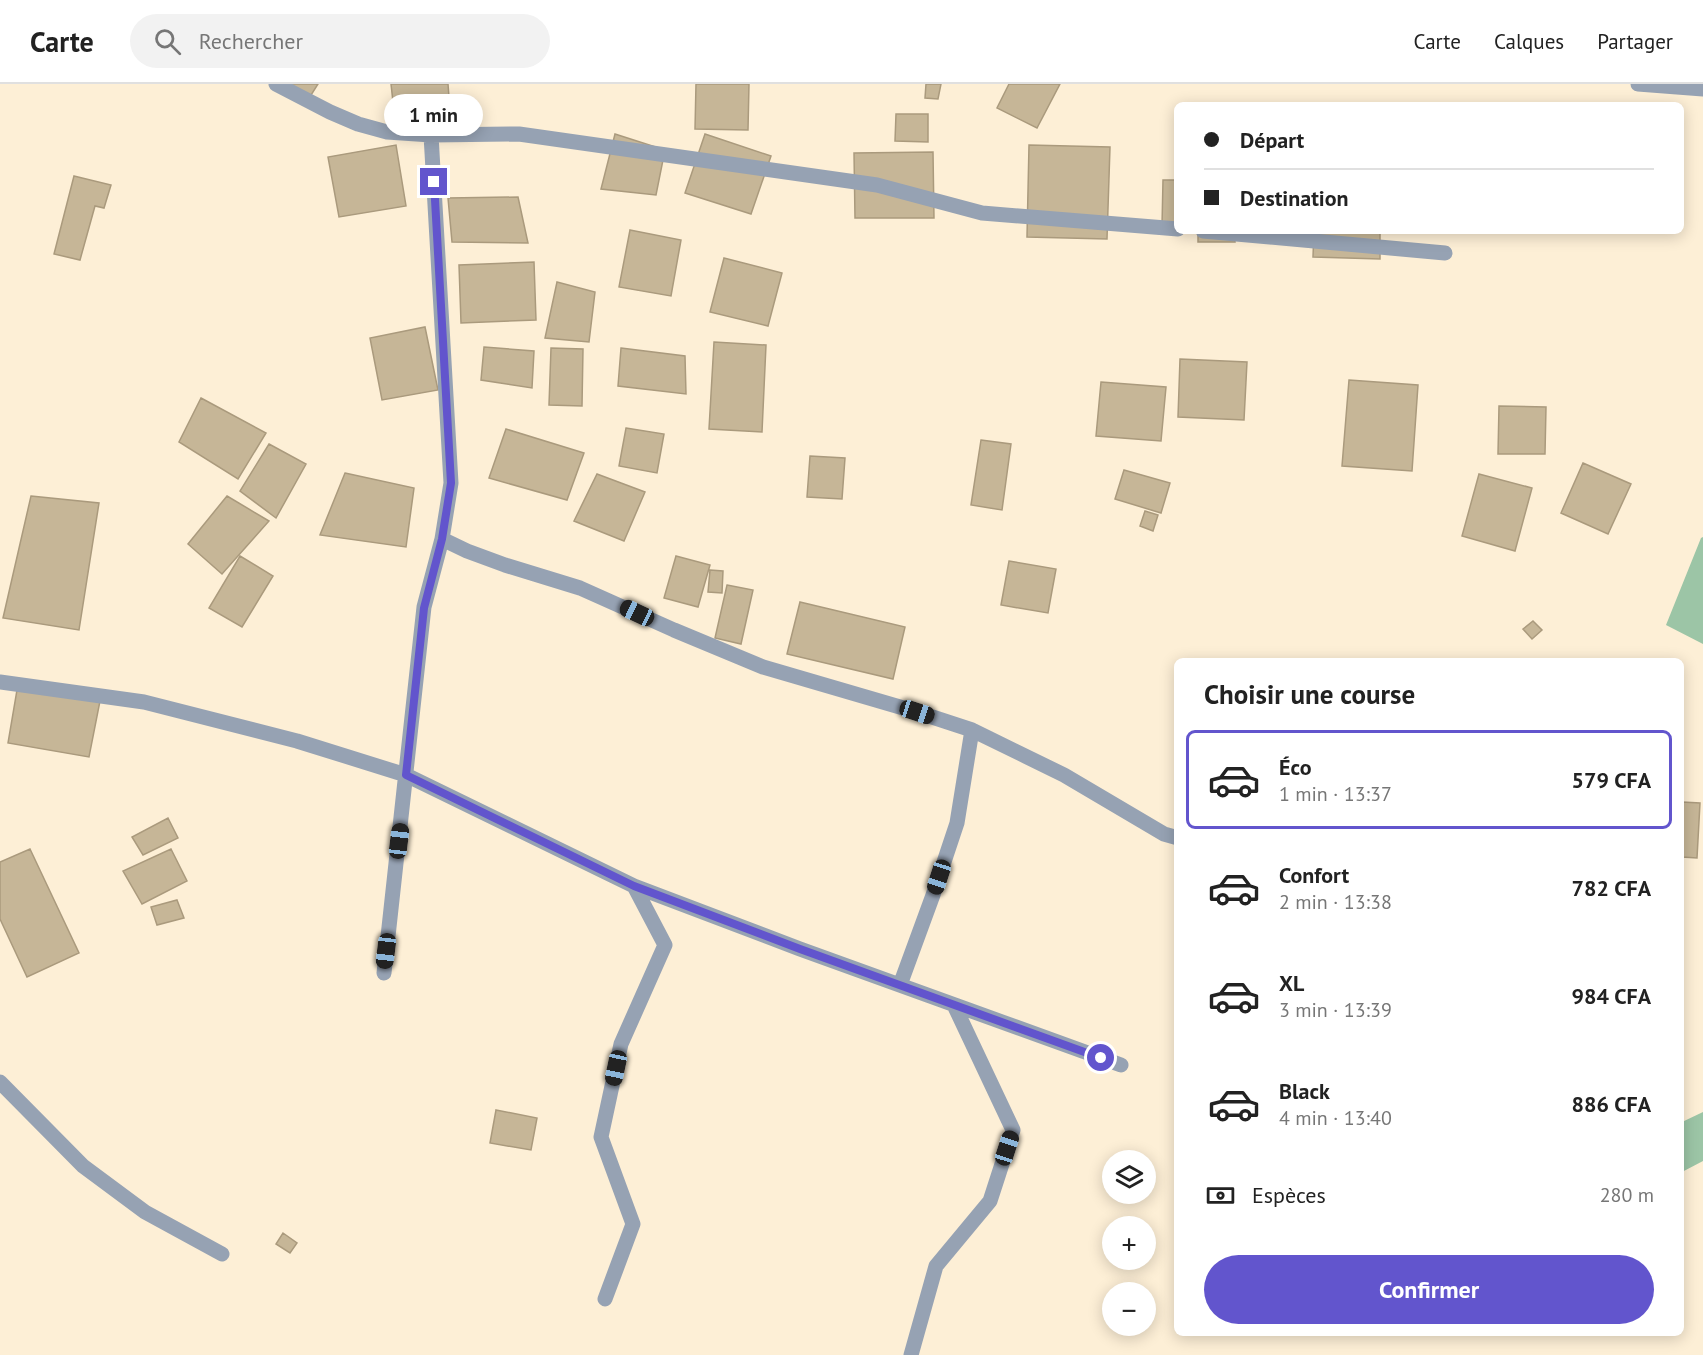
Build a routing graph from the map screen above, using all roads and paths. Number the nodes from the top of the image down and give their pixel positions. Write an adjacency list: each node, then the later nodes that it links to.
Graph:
1 (276, 84): 4 (street)
2 (1638, 84): 3 (street)
3 (1703, 89)
4 (431, 135): 5 (street); 8 (street)
5 (1174, 229)
6 (1236, 234): 7 (street)
7 (1445, 253)
8 (442, 539): 10 (street); 11 (street)
9 (0, 682): 11 (street)
10 (972, 730): 12 (street); 15 (street)
11 (406, 775): 13 (street); 14 (street)
12 (1174, 837)
13 (634, 886): 15 (street); 20 (street)
14 (384, 973)
15 (900, 985): 16 (street)
16 (954, 1005): 17 (street); 21 (street)
17 (1121, 1065)
18 (0, 1082): 19 (street)
19 (222, 1254)
20 (605, 1299)
21 (910, 1355)

